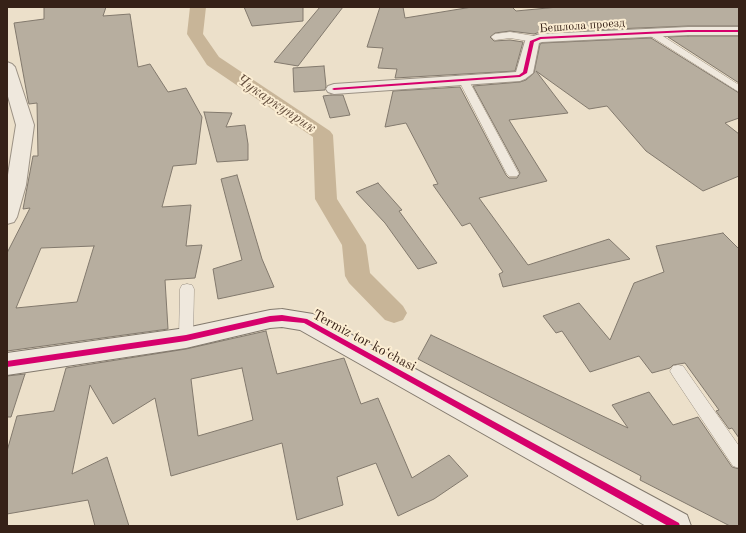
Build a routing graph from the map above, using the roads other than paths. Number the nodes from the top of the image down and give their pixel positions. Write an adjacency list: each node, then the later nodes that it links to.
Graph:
1 (739, 31): 2 (street, Бешлола проезд)
2 (652, 32): 4 (street, Бешлола проезд); 7 (lane)
3 (495, 37): 4 (lane)
4 (534, 40): 6 (street, Бешлола проезд)
5 (7, 67): 10 (street)
6 (463, 79): 8 (street, Бешлола проезд); 9 (lane)
7 (739, 88)
8 (334, 89)
9 (513, 174)
10 (7, 217)
11 (187, 289): 12 (lane)
12 (186, 338): 13 (street, Termiz tor koʻchasi); 16 (street, Termiz tor koʻchasi)
13 (7, 364)
14 (678, 371): 15 (lane)
15 (739, 460)
16 (676, 526)

